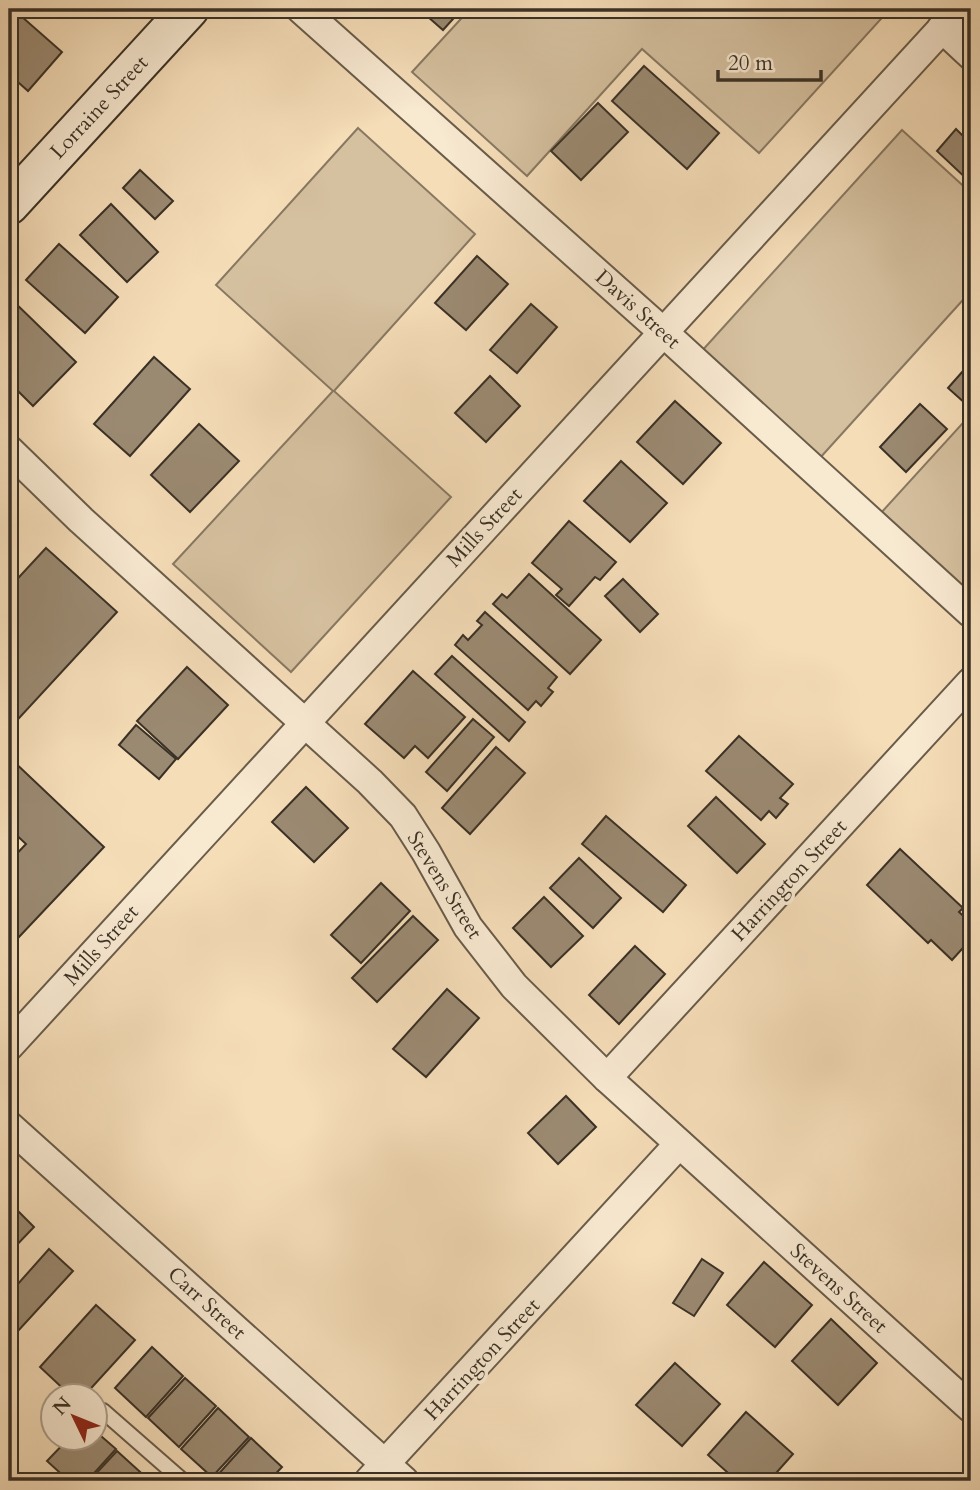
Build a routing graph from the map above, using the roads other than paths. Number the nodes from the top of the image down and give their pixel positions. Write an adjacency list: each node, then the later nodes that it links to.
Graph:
1 (189, 9): 5 (main road, Lorraine Street)
2 (301, 9): 6 (street, Davis Street)
3 (951, 18): 4 (street); 6 (street, Mills Street)
4 (971, 55)
5 (9, 205)
6 (663, 332): 8 (street, Davis Street); 10 (street, Mills Street)
7 (9, 450): 10 (street, Stevens Street)
8 (971, 613)
9 (971, 682): 12 (street, Harrington Street)
10 (304, 723): 11 (street, Mills Street); 12 (street, Stevens Street)
11 (9, 1046)
12 (607, 1078): 14 (street, Stevens Street)
13 (9, 1126): 17 (street, Carr Street)
14 (679, 1144): 15 (street, Stevens Street); 17 (street, Harrington Street)
15 (971, 1408)
16 (108, 1415): 18 (lane)
17 (386, 1475)
18 (183, 1481)

